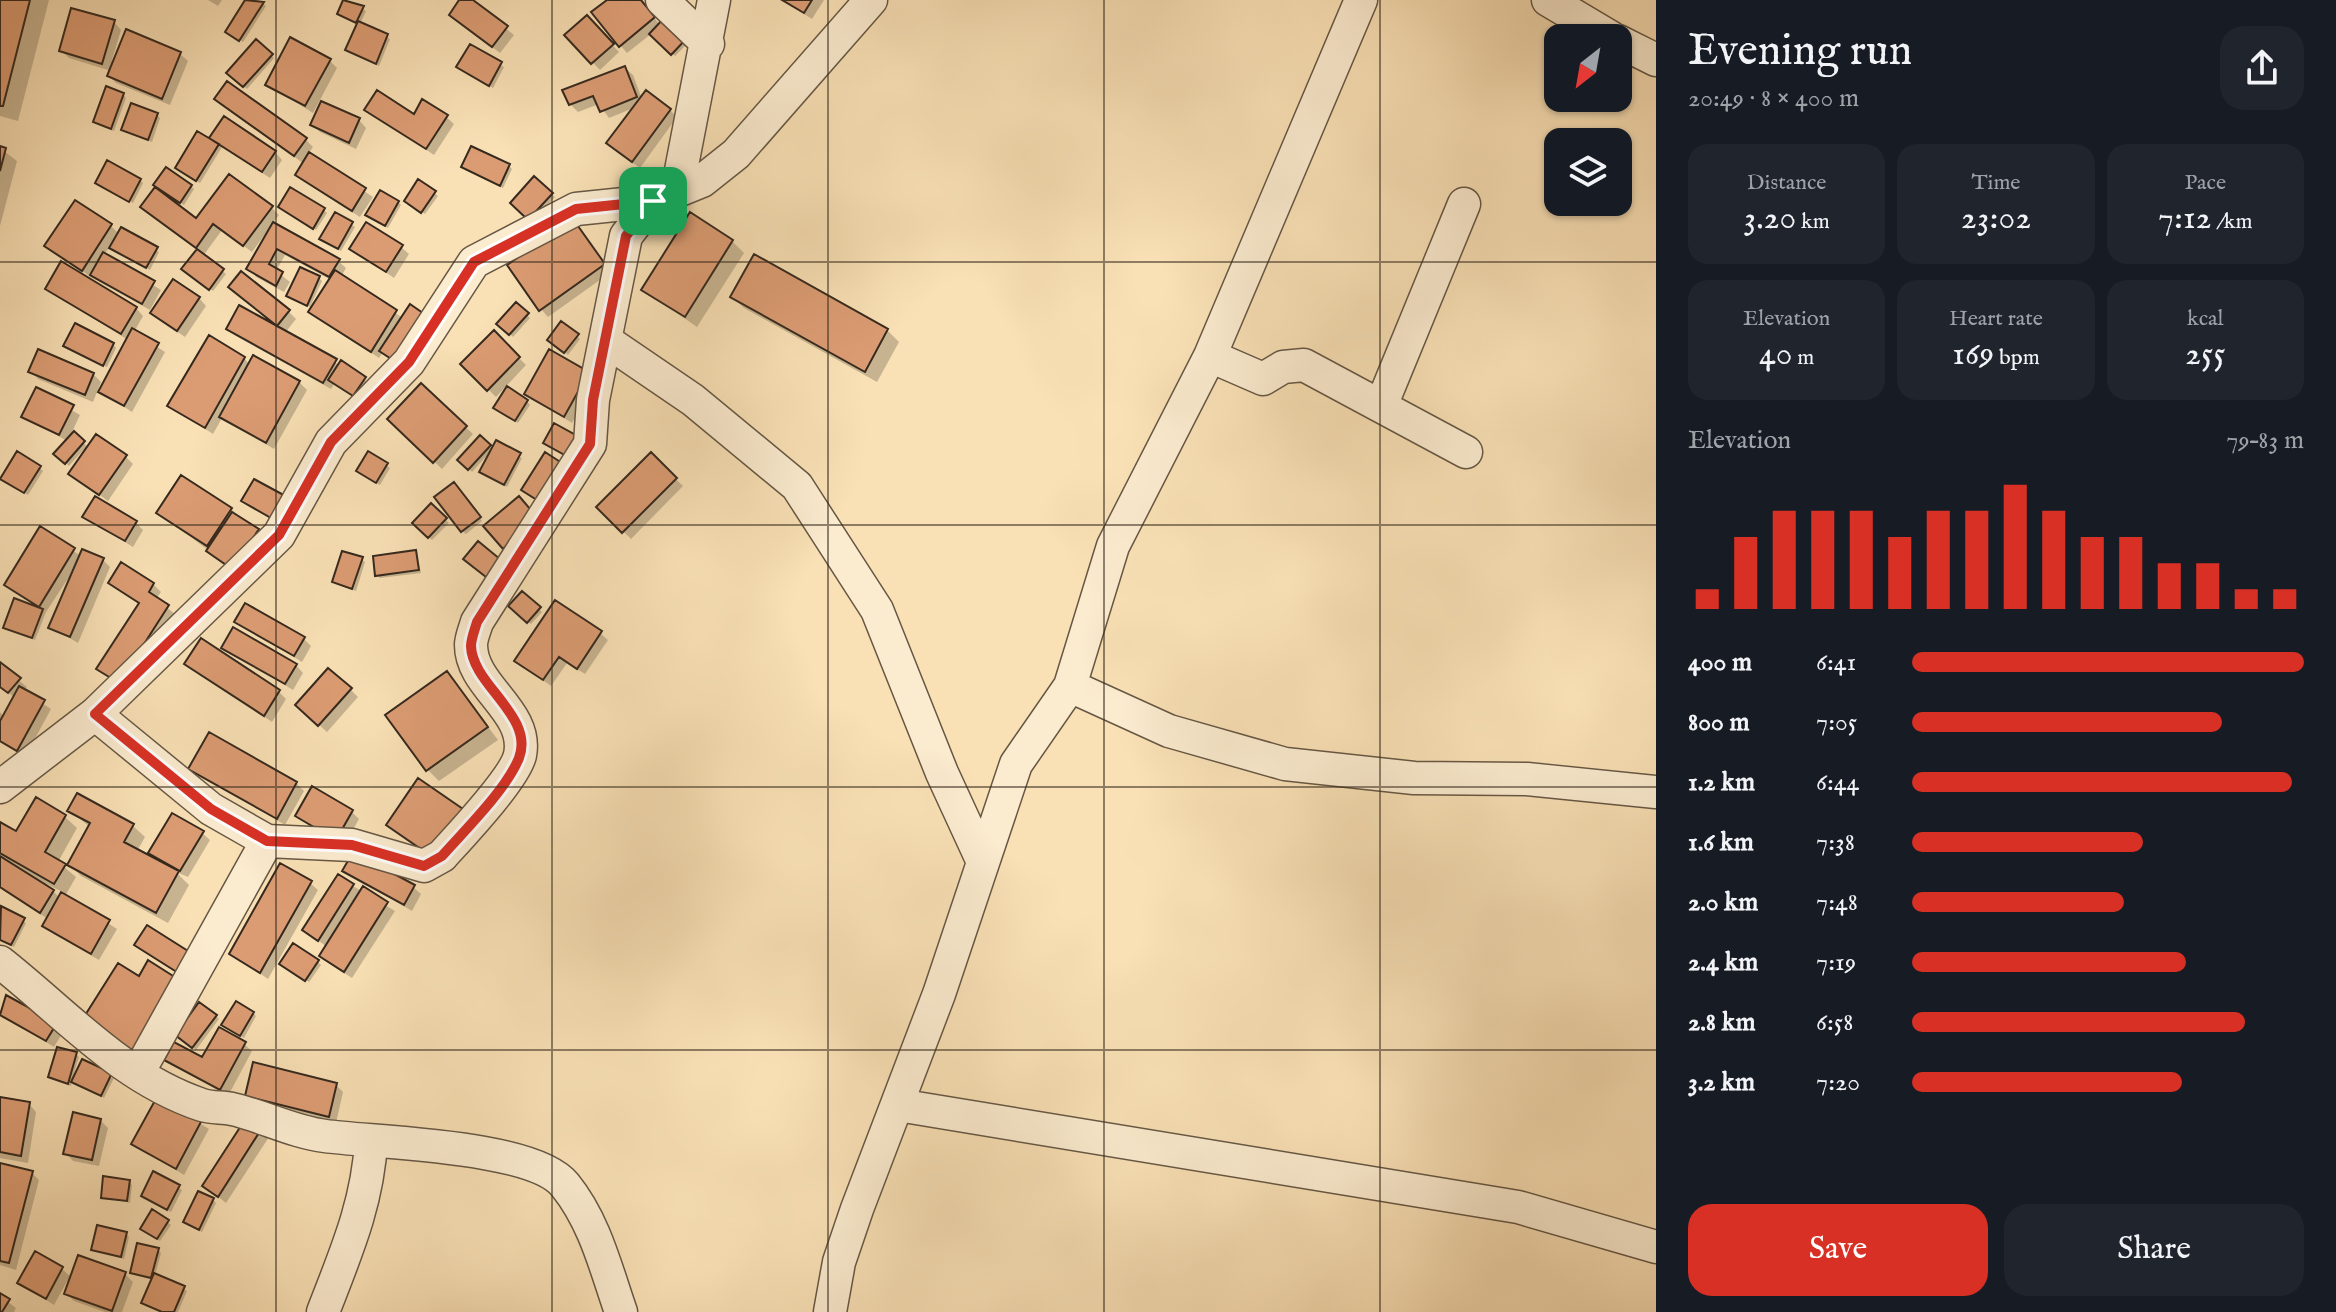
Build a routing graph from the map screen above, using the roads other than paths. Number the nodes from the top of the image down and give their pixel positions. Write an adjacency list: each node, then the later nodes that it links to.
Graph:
1 (662, 0): 7 (street)
2 (714, 0): 7 (street)
3 (871, 0): 10 (street)
4 (1361, 0): 13 (street)
5 (1548, 0): 6 (street)
6 (1588, 24)
7 (708, 44): 10 (street)
8 (1632, 48): 9 (street)
9 (1656, 60)
10 (665, 196): 12 (street); 17 (street)
11 (1464, 204): 14 (street)
12 (605, 340): 20 (street); 21 (street)
13 (1210, 356): 14 (street); 16 (street)
14 (1381, 406): 15 (street)
15 (1466, 452)
16 (1070, 686): 19 (street); 21 (street)
17 (95, 714): 18 (street); 20 (street)
18 (0, 787)
19 (1656, 792)
20 (267, 841): 23 (street)
21 (983, 862): 24 (street)
22 (1, 965): 23 (street)
23 (138, 1073): 25 (street)
24 (898, 1105): 26 (street); 29 (street)
25 (371, 1141): 27 (street); 28 (street)
26 (1656, 1247)
27 (323, 1312)
28 (621, 1312)
29 (830, 1312)

